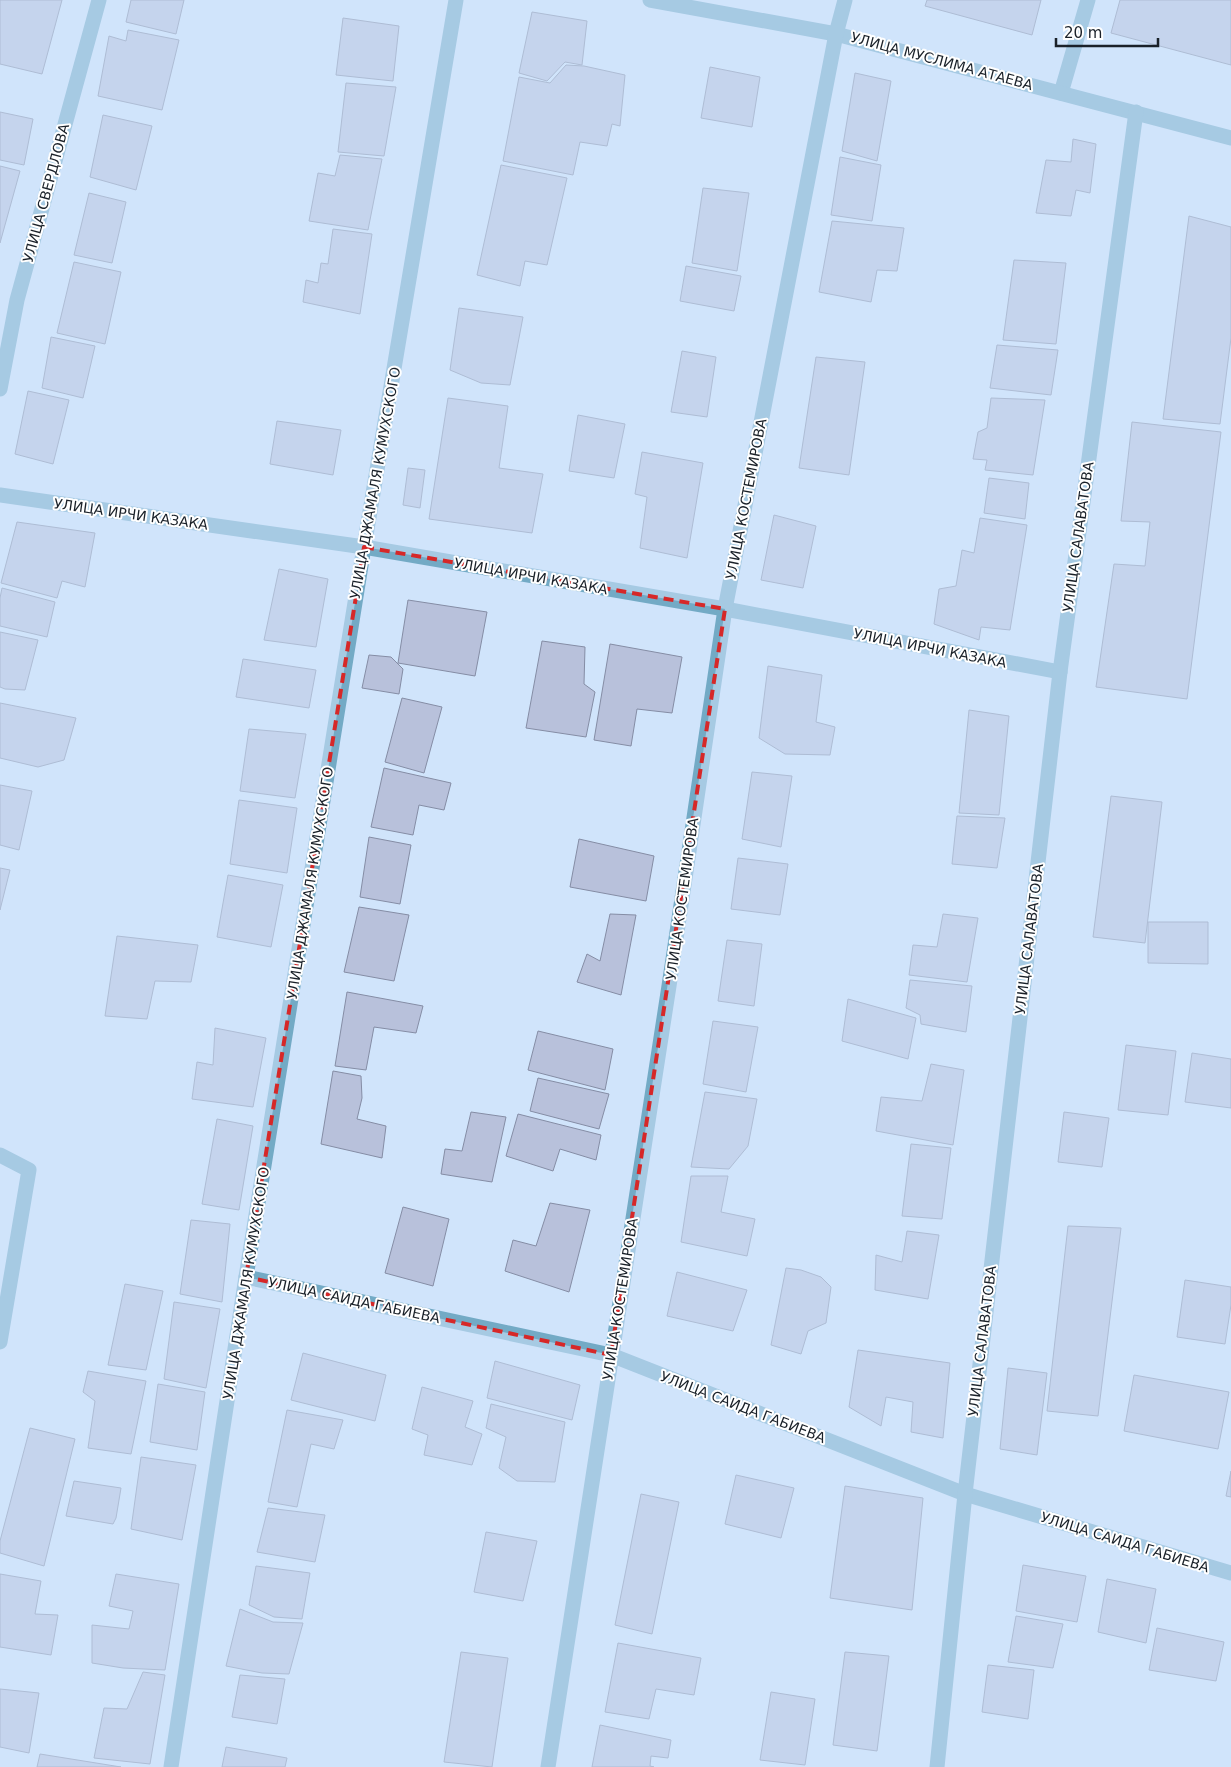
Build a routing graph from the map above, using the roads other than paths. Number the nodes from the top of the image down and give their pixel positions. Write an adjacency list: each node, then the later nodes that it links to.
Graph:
1 (99, 0): 10 (street, УЛИЦА СВЕРДЛОВА)
2 (456, 0): 12 (street, УЛИЦА ДЖАМАЛЯ КУМУХСКОГО)
3 (650, 0): 6 (street, УЛИЦА МУСЛИМА АТАЕВА)
4 (845, 0): 6 (street, УЛИЦА КОСТЕМИРОВА)
5 (1088, 0): 7 (street)
6 (836, 34): 7 (street, УЛИЦА МУСЛИМА АТАЕВА); 13 (street, УЛИЦА КОСТЕМИРОВА)
7 (1061, 93): 8 (street, УЛИЦА МУСЛИМА АТАЕВА)
8 (1136, 112): 9 (street, УЛИЦА МУСЛИМА АТАЕВА); 14 (street, УЛИЦА САЛАВАТОВА)
9 (1231, 138)
10 (0, 389)
11 (0, 495): 12 (street, УЛИЦА ИРЧИ КАЗАКА)
12 (364, 547): 13 (street, УЛИЦА ИРЧИ КАЗАКА); 16 (street, УЛИЦА ДЖАМАЛЯ КУМУХСКОГО)
13 (725, 609): 14 (street, УЛИЦА ИРЧИ КАЗАКА); 18 (street, УЛИЦА КОСТЕМИРОВА)
14 (1060, 672): 19 (street, УЛИЦА САЛАВАТОВА)
15 (0, 1155): 17 (street)
16 (246, 1277): 18 (street, УЛИЦА САИДА ГАБИЕВА); 21 (street, УЛИЦА ДЖАМАЛЯ КУМУХСКОГО)
17 (0, 1342)
18 (611, 1355): 19 (street, УЛИЦА САИДА ГАБИЕВА); 22 (street, УЛИЦА КОСТЕМИРОВА)
19 (965, 1494): 20 (street, УЛИЦА САИДА ГАБИЕВА); 23 (street, УЛИЦА САЛАВАТОВА)
20 (1231, 1573)
21 (171, 1767)
22 (548, 1767)
23 (937, 1767)

